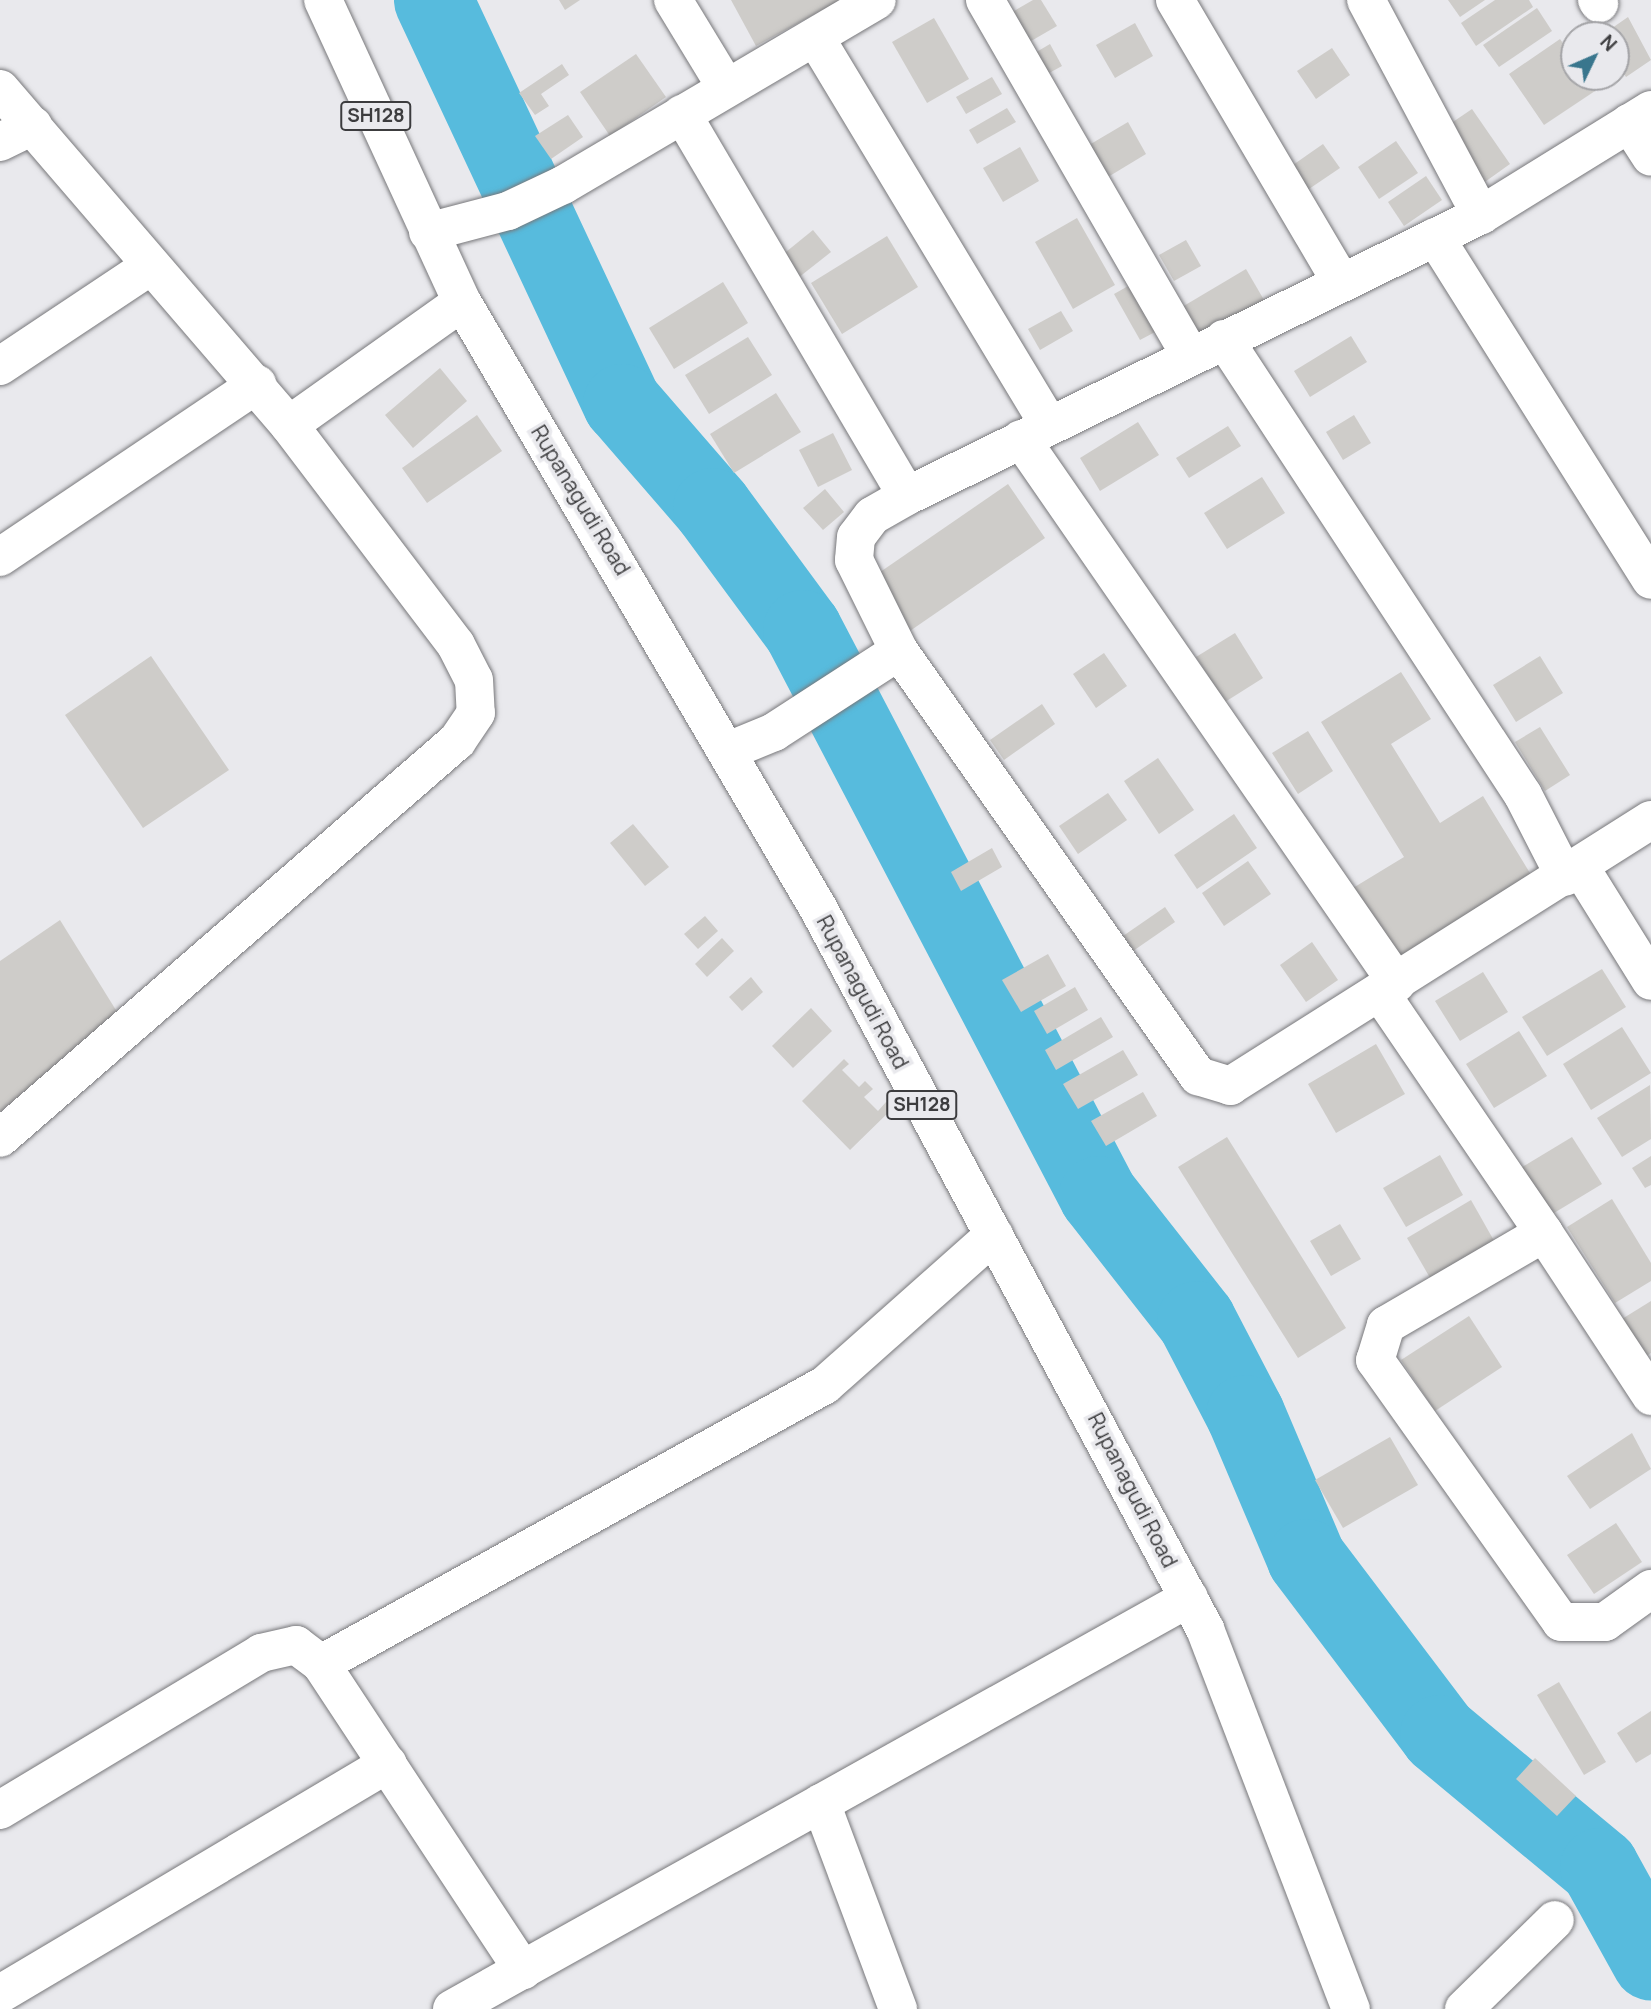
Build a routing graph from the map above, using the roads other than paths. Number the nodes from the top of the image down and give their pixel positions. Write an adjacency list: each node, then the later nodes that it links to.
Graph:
1 (323, 0): 15 (street, Rupanagudi Road / SH128)
2 (673, 0): 8 (street)
3 (877, 0): 7 (street)
4 (985, 0): 21 (street)
5 (1175, 0): 18 (street)
6 (1366, 0): 14 (street)
7 (814, 37): 8 (street); 25 (street)
8 (726, 87): 10 (street)
9 (0, 89): 12 (street)
10 (682, 114): 15 (street); 26 (street)
11 (1640, 117): 13 (street); 14 (street)
12 (16, 134): 17 (street)
13 (1651, 157)
14 (1481, 215): 16 (street)
15 (428, 232): 19 (street, Rupanagudi Road / SH128)
16 (1435, 237): 18 (street); 28 (street)
17 (149, 267): 22 (street); 23 (street)
18 (1341, 282): 20 (street)
19 (462, 302): 24 (street); 30 (street, Rupanagudi Road / SH128)
20 (1224, 339): 21 (street); 32 (street)
21 (1190, 355): 25 (street)
22 (0, 366)
23 (257, 384): 24 (street); 27 (street)
24 (289, 425): 35 (street)
25 (1035, 432): 26 (street); 34 (street)
26 (907, 496): 29 (street)
27 (0, 557)
28 (1651, 580)
29 (899, 651): 30 (street); 34 (street)
30 (728, 751): 37 (street, Rupanagudi Road / SH128)
31 (1651, 820): 32 (street)
32 (1572, 872): 33 (street); 34 (street)
33 (1651, 981)
34 (1389, 988): 36 (street)
35 (0, 1138)
36 (1544, 1233): 38 (street); 39 (street)
37 (994, 1235): 40 (street, Rupanagudi Road / SH128); 41 (street)
38 (1651, 1396)
39 (1651, 1589)
40 (1189, 1598): 43 (street); 48 (street, Rupanagudi Road / SH128)
41 (321, 1664): 42 (street); 44 (street)
42 (388, 1764): 46 (street); 47 (street)
43 (821, 1803): 46 (street); 50 (street)
44 (0, 1810)
45 (1555, 1920): 51 (street)
46 (523, 1969): 49 (street)
47 (0, 1994)
48 (1354, 2002)
49 (452, 2009)
50 (898, 2009)
51 (1464, 2009)

